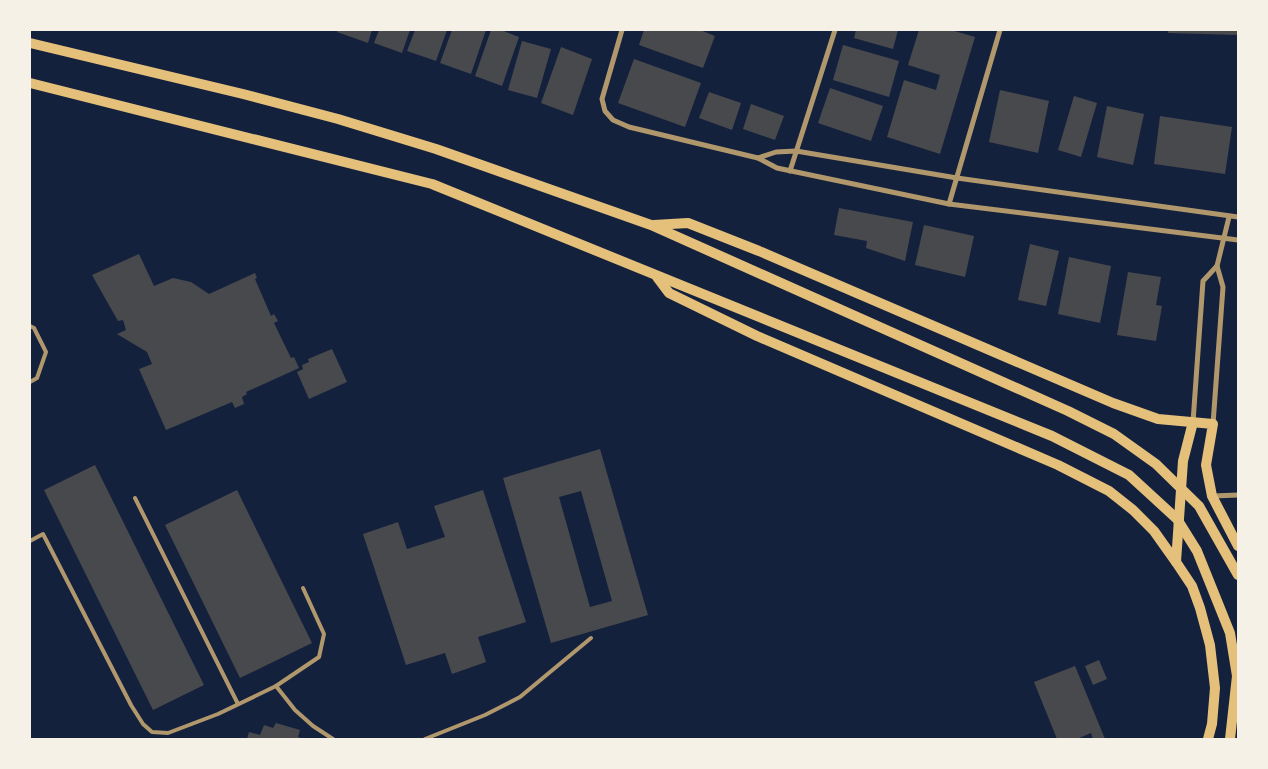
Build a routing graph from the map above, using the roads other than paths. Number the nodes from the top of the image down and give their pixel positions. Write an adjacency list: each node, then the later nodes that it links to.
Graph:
1 (622, 30): 7 (street)
2 (835, 30): 6 (street)
3 (1000, 30): 9 (street)
4 (30, 43): 13 (main road)
5 (30, 83): 17 (main road)
6 (796, 151): 7 (street); 8 (street); 9 (street)
7 (758, 158): 8 (street)
8 (790, 171): 10 (street)
9 (957, 178): 10 (street); 11 (street)
10 (950, 204): 14 (street)
11 (1229, 217): 12 (street); 14 (street)
12 (1238, 217)
13 (651, 225): 20 (main road); 28 (main road)
14 (1224, 240): 15 (street); 16 (street)
15 (1238, 240)
16 (1217, 266): 20 (street); 21 (street)
17 (655, 275): 27 (main road); 36 (main road)
18 (30, 326): 19 (lane)
19 (30, 382)
20 (1193, 422): 21 (main road); 27 (main road)
21 (1213, 424): 23 (main road)
22 (1238, 495): 23 (street)
23 (1212, 496): 26 (main road)
24 (135, 498): 32 (lane)
25 (30, 542): 32 (lane)
26 (1238, 546)
27 (1176, 562): 35 (main road)
28 (1238, 574)
29 (303, 588): 31 (lane)
30 (591, 638): 34 (lane)
31 (276, 686): 32 (lane); 33 (lane)
32 (238, 704)
33 (333, 739)
34 (425, 739)
35 (1208, 739)
36 (1230, 739)

